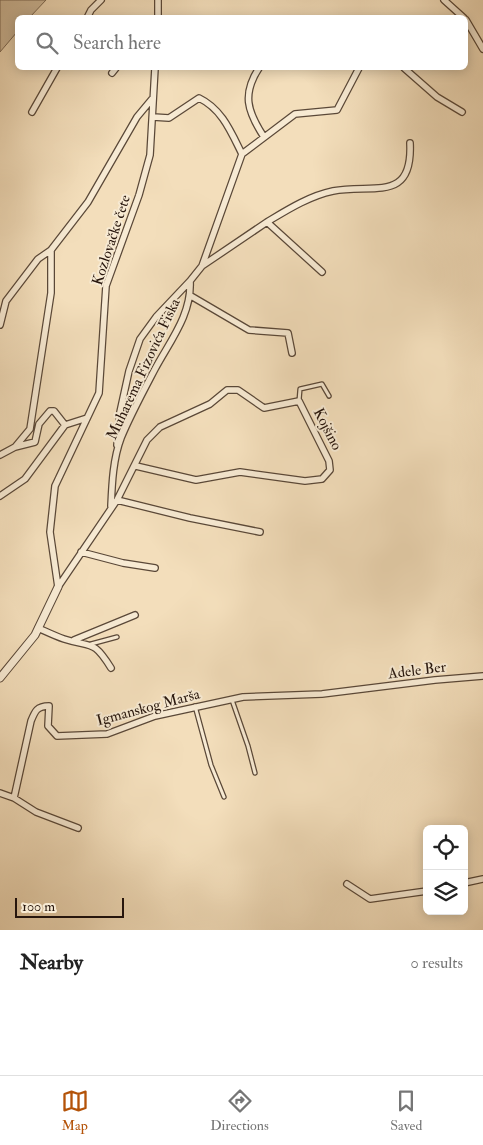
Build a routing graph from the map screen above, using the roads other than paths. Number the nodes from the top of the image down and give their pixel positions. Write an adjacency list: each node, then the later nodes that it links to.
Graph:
1 (101, 0): 4 (street)
2 (158, 0): 5 (street)
3 (444, 0): 6 (street)
4 (88, 15)
5 (158, 15)
6 (461, 15)
7 (468, 24): 8 (street)
8 (483, 49)
9 (56, 70): 15 (street)
10 (155, 70): 14 (street, Kozlovačke čete)
11 (258, 70): 18 (street)
12 (358, 70): 18 (street)
13 (406, 70): 16 (street)
14 (152, 99): 17 (street, Kozlovačke čete); 22 (street, Kozlovačke čete)
15 (32, 112)
16 (462, 112)
17 (153, 117): 20 (street); 31 (street, Kozlovačke čete)
18 (264, 137): 20 (street)
19 (410, 143): 21 (street)
20 (242, 154): 23 (street, Muharema Fizovića Fiska)
21 (267, 222): 23 (street); 24 (street)
22 (51, 250): 27 (street, Kozlovačke čete); 33 (street)
23 (202, 266): 25 (street, Muharema Fizovića Fiska)
24 (322, 272)
25 (190, 281): 26 (street, Muharema Fizovića Fiska); 34 (street, Muharema Fizovića Fiska)
26 (191, 296): 28 (street, Muharema Fizovića Fiska); 34 (street, Muharema Fizovića Fiska)
27 (0, 324)
28 (292, 353)
29 (329, 396): 30 (lane)
30 (299, 401): 36 (street, Kojšino); 36 (street, Kojšino)
31 (87, 418): 32 (street); 43 (street, Kozlovačke čete)
32 (65, 425): 33 (street); 37 (street)
33 (15, 447): 35 (street)
34 (118, 452): 39 (street, Muharema Fizovića Fiska)
35 (0, 455)
36 (136, 466): 38 (street, Kojšino)
37 (0, 496)
38 (118, 500): 39 (street, Kojšino); 40 (street)
39 (111, 506): 41 (street, Kojšino)
40 (260, 532)
41 (81, 552): 42 (street); 43 (street, Kojšino)
42 (155, 568)
43 (58, 587): 45 (street, Kojšino)
44 (135, 615): 47 (street)
45 (38, 628): 47 (street); 51 (street, Kojšino)
46 (117, 637): 48 (lane)
47 (74, 640): 48 (street)
48 (91, 644): 49 (street)
49 (111, 668)
50 (483, 676): 52 (street, Adele Ber)
51 (0, 678)
52 (354, 690): 53 (street, Igmanskog Marša)
53 (231, 699): 54 (street, Igmanskog Marša); 55 (lane)
54 (195, 706): 57 (lane); 58 (street, Igmanskog Marša)
55 (255, 773)
56 (0, 793): 58 (street)
57 (224, 797)
58 (14, 798): 59 (street)
59 (78, 828)
60 (483, 879): 61 (street)
61 (468, 882)
62 (347, 884): 63 (street)
63 (423, 892)

